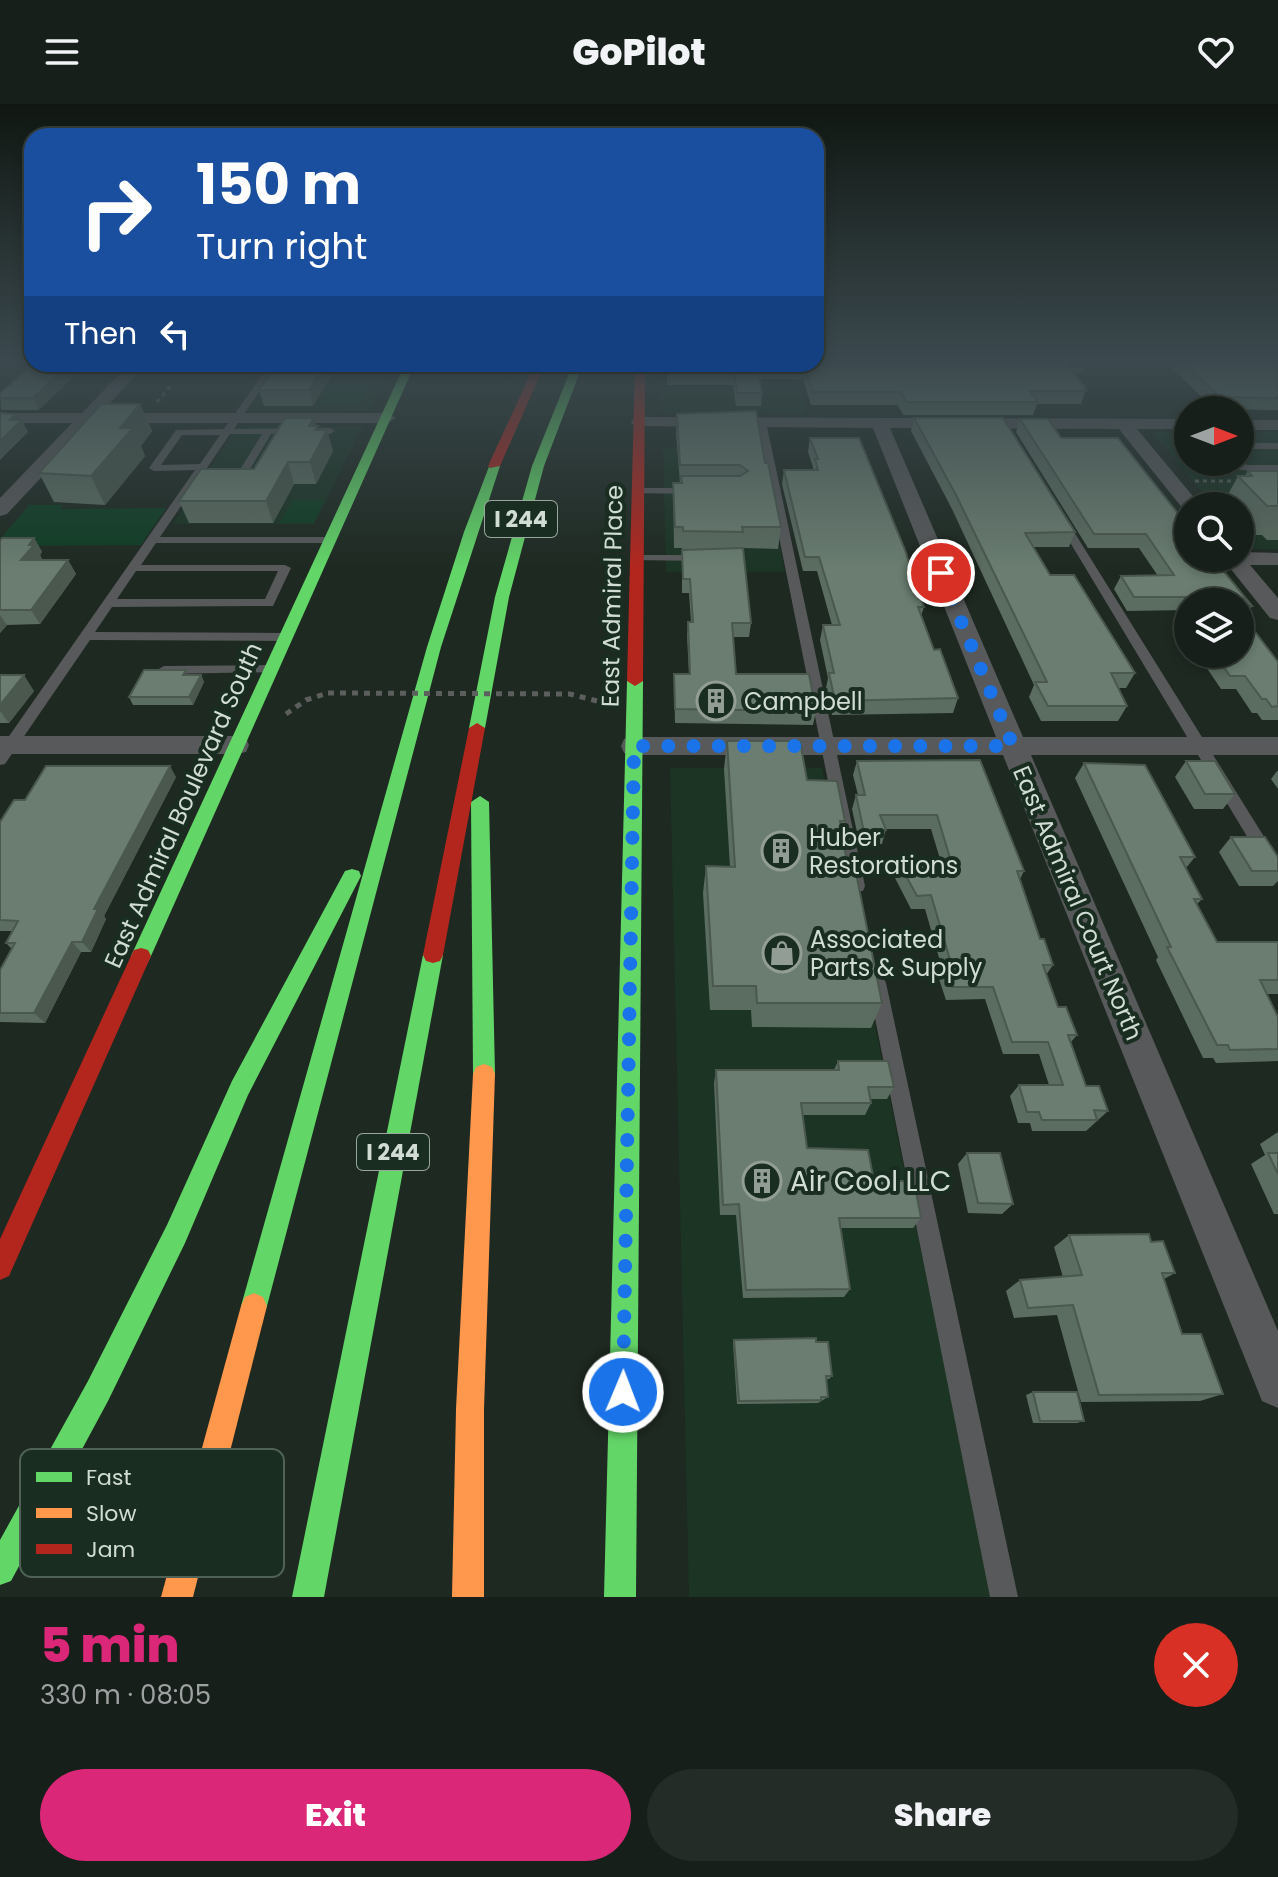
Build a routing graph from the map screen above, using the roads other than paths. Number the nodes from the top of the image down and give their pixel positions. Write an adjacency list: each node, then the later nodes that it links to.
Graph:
1 (73, 431): 28 (street)
2 (189, 431): 18 (lane)
3 (228, 431): 18 (lane)
4 (261, 431): 14 (lane)
5 (330, 431): 14 (lane)
6 (380, 431): 30 (main road, East Admiral Boulevard South)
7 (509, 431): 51 (main road, I 244)
8 (552, 431): 43 (main road, I 244)
9 (640, 431): 24 (main road, East Admiral Place)
10 (763, 431): 45 (lane)
11 (883, 431): 47 (street, East Admiral Court North)
12 (1007, 431): 15 (lane)
13 (1129, 431): 26 (street)
14 (268, 432): 23 (lane)
15 (1014, 442)
16 (1254, 446): 17 (lane)
17 (1278, 446)
18 (203, 467): 21 (lane)
19 (1254, 468): 20 (lane)
20 (1278, 468)
21 (193, 481): 22 (lane); 29 (lane)
22 (208, 481)
23 (223, 481)
24 (638, 491): 25 (lane); 31 (main road, East Admiral Place)
25 (708, 491)
26 (1180, 492)
27 (1054, 507): 48 (lane)
28 (0, 510)
29 (152, 540): 30 (lane); 35 (lane)
30 (329, 540): 40 (main road, East Admiral Boulevard South)
31 (637, 558): 32 (lane); 46 (main road, East Admiral Place)
32 (723, 558)
33 (1254, 558): 34 (street)
34 (1278, 559)
35 (133, 568): 37 (lane); 37 (lane)
36 (1244, 572): 38 (street)
37 (109, 603): 39 (lane)
38 (1278, 613)
39 (86, 636): 40 (lane); 50 (lane)
40 (285, 637): 41 (main road, East Admiral Boulevard South)
41 (270, 669): 42 (lane); 44 (main road, East Admiral Boulevard South)
42 (156, 670)
43 (479, 708): 63 (main road, I 244); 64 (main road)
44 (236, 745): 50 (street); 55 (main road, East Admiral Boulevard South)
45 (828, 745): 46 (street); 47 (street); 53 (lane)
46 (634, 746): 65 (main road, East Admiral Place)
47 (1013, 746): 48 (street); 56 (street, East Admiral Court North)
48 (1200, 746): 49 (street); 52 (lane)
49 (1278, 746)
50 (3, 750)
51 (394, 796): 57 (main road); 58 (main road, I 244)
52 (1278, 873)
53 (861, 905)
54 (874, 966): 66 (lane)
55 (0, 1267)
56 (1278, 1385)
57 (66, 1449)
58 (217, 1449)
59 (20, 1533): 60 (main road)
60 (0, 1570)
61 (182, 1577): 62 (main road, I 244)
62 (177, 1597)
63 (308, 1597)
64 (468, 1597)
65 (620, 1597)
66 (1004, 1597)

